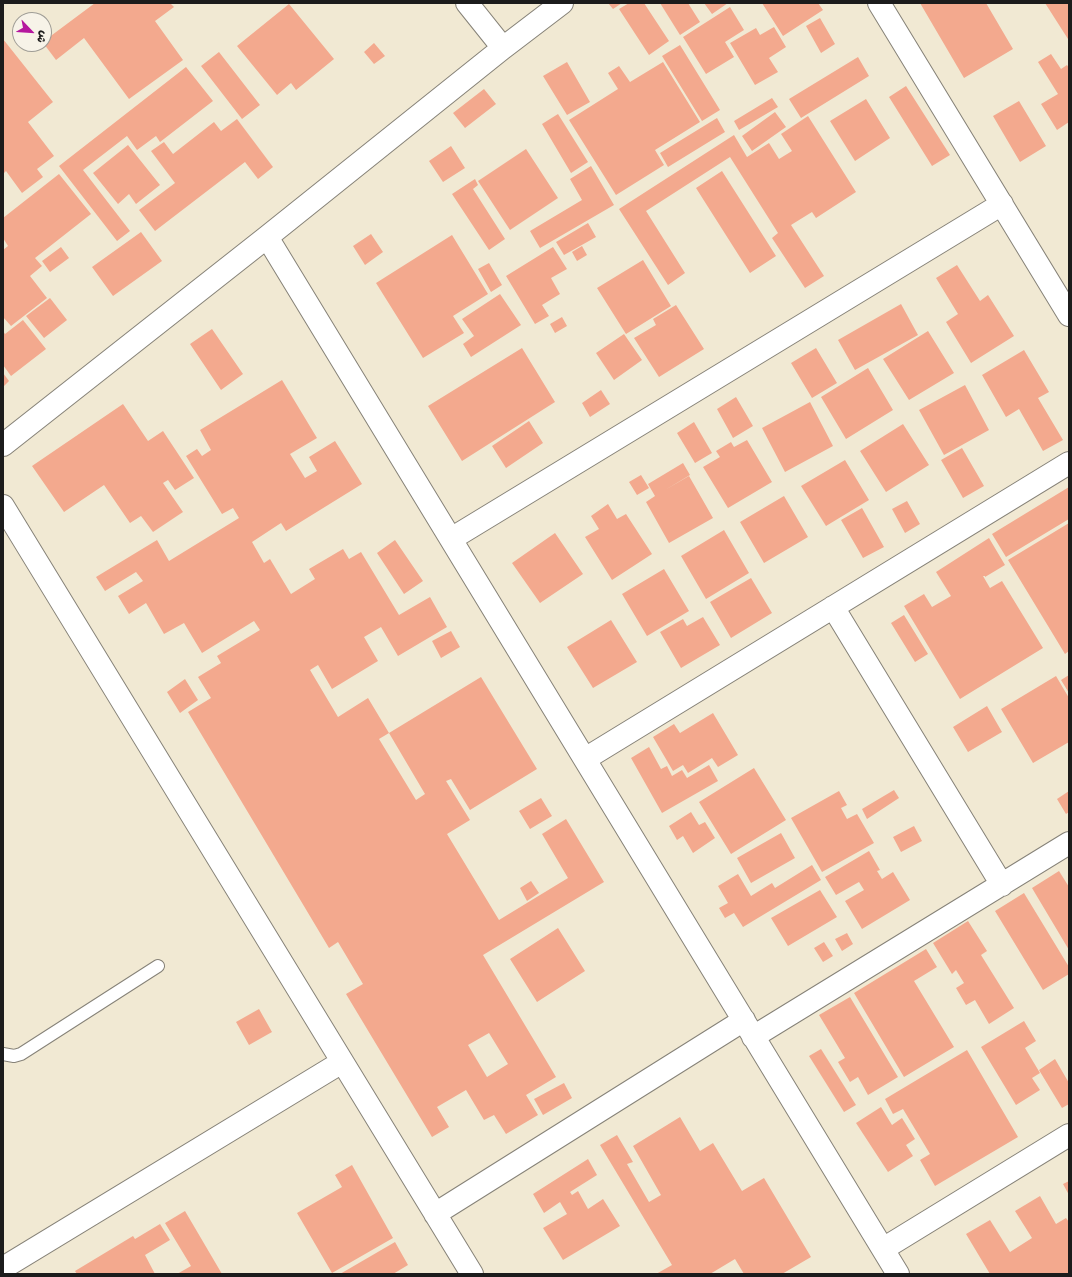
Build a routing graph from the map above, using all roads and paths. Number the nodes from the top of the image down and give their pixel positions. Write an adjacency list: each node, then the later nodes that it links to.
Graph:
1 (467, 3): 4 (street)
2 (562, 3): 4 (street)
3 (879, 3): 5 (street)
4 (503, 48): 6 (street)
5 (1002, 204): 7 (street); 11 (street)
6 (267, 237): 8 (street); 11 (street)
7 (1069, 315)
8 (3, 445)
9 (1069, 463): 12 (street)
10 (3, 506): 19 (street)
11 (451, 539): 13 (street)
12 (833, 607): 13 (street); 15 (street)
13 (585, 759): 17 (street)
14 (1069, 843): 15 (street)
15 (1002, 885): 17 (street)
16 (158, 966): 18 (lane)
17 (748, 1029): 21 (street); 22 (street)
18 (3, 1054)
19 (342, 1062): 21 (street); 23 (street)
20 (1069, 1135): 22 (street)
21 (435, 1214): 24 (street)
22 (883, 1249): 25 (street)
23 (3, 1268)
24 (472, 1274)
25 (898, 1274)

